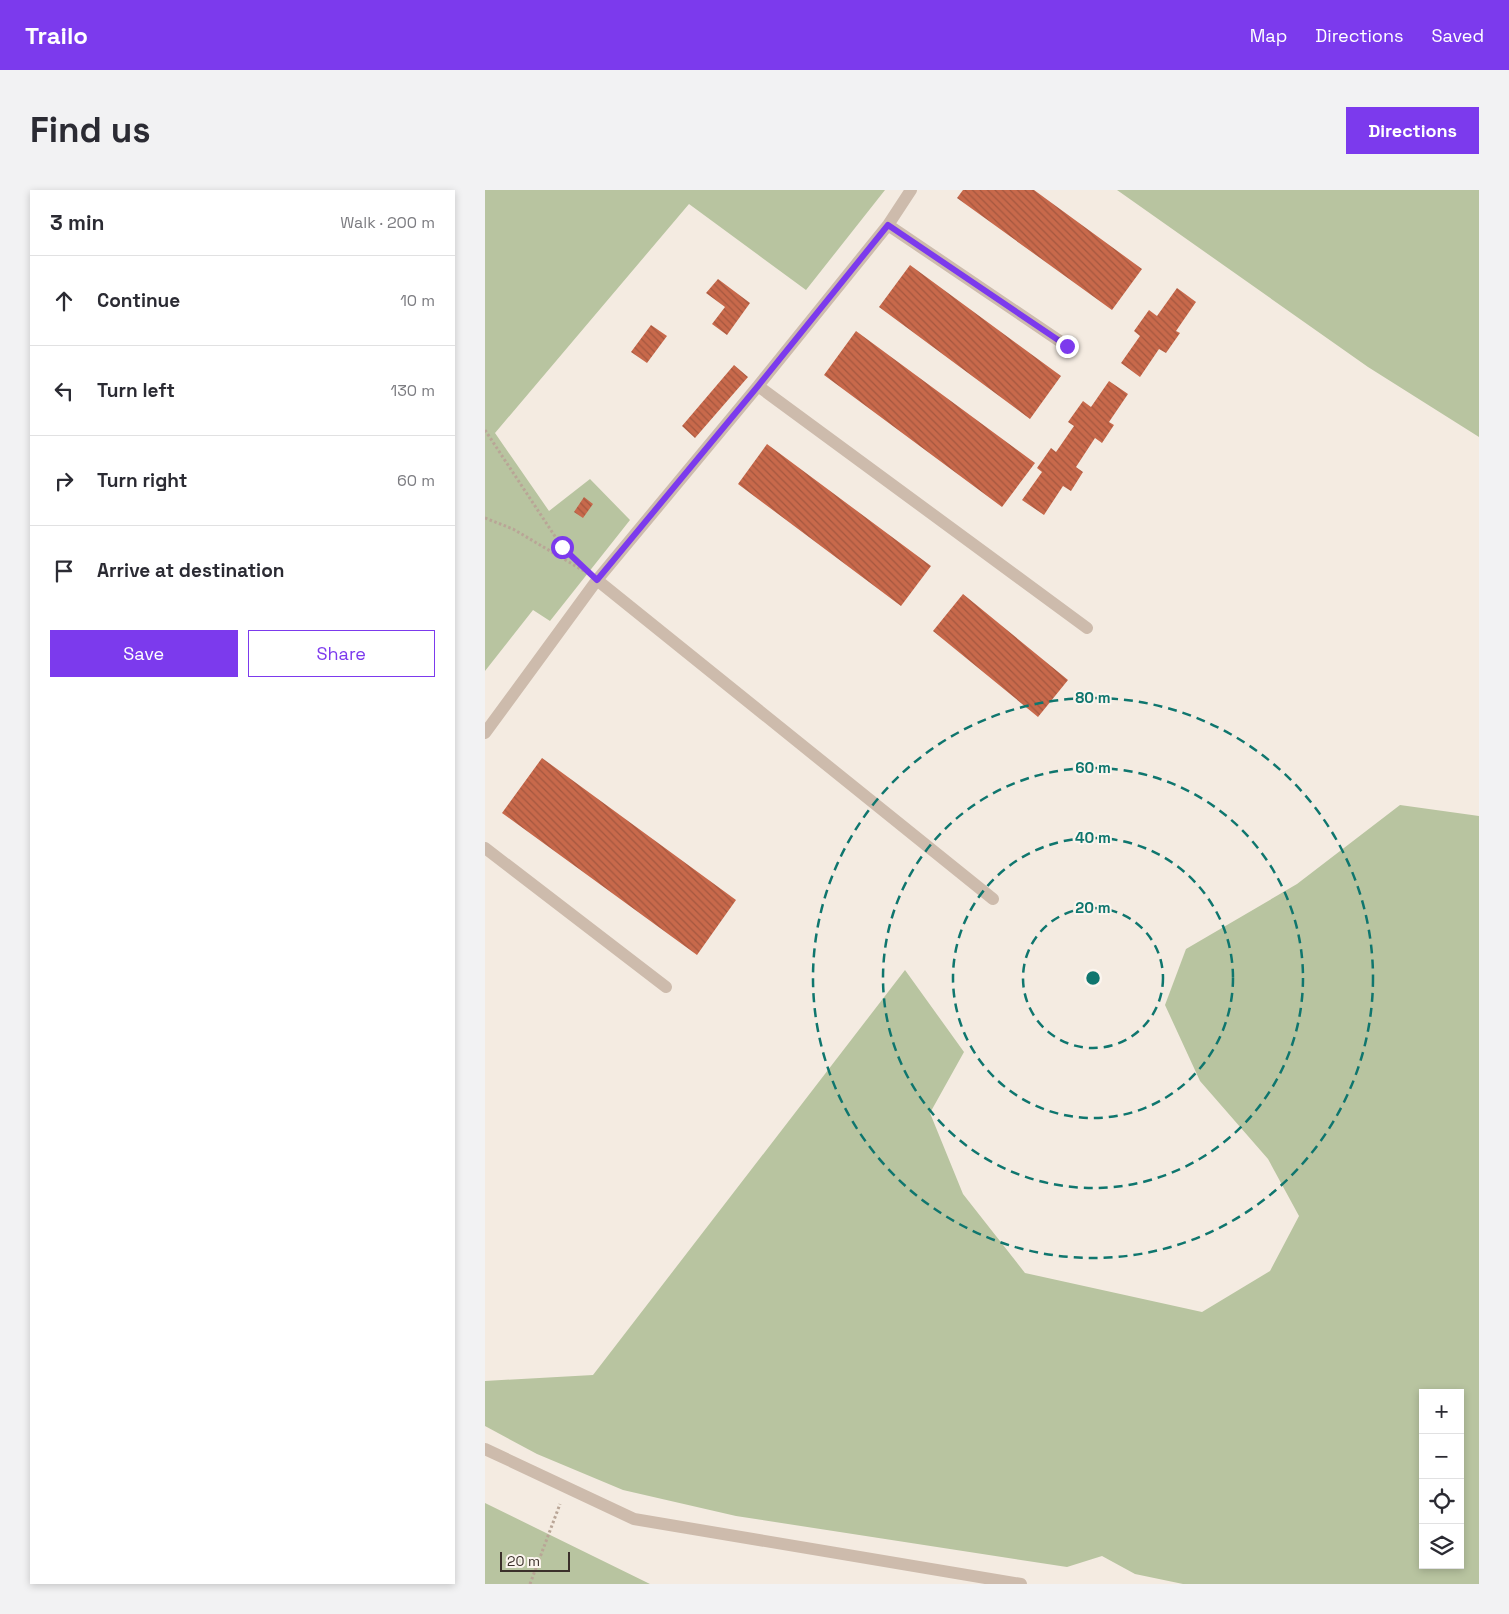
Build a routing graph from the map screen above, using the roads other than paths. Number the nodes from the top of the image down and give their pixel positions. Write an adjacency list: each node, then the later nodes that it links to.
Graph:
1 (911, 190): 2 (street)
2 (888, 225): 3 (street); 4 (street)
3 (1067, 346)
4 (758, 386): 5 (street); 6 (street)
5 (597, 580): 7 (street); 9 (street)
6 (1087, 628)
7 (485, 733)
8 (485, 848): 10 (street)
9 (993, 899)
10 (666, 987)
11 (485, 1450): 12 (street)
12 (1021, 1584)

